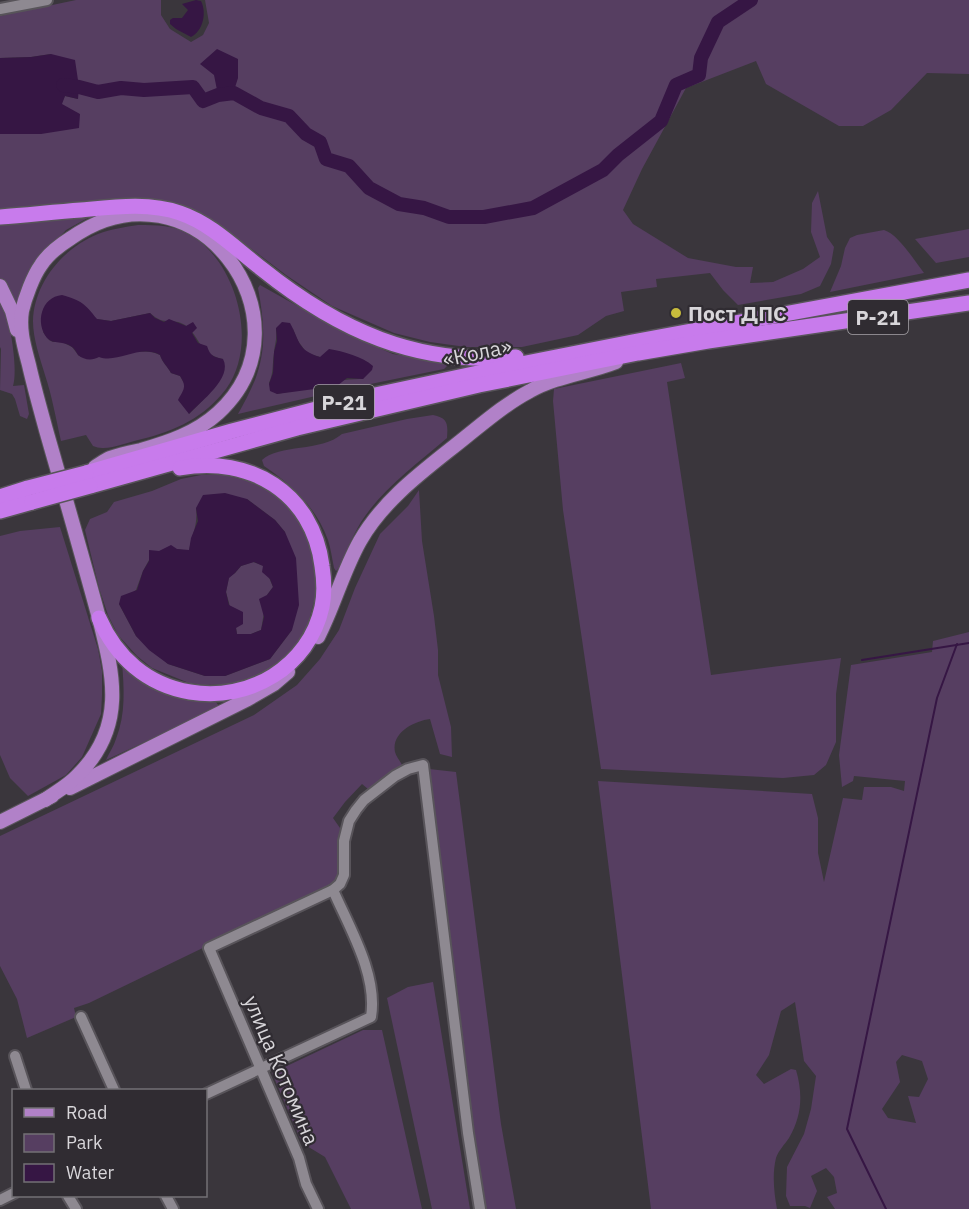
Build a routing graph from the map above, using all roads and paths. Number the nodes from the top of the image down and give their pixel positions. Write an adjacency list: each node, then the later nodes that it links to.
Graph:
1 (47, 0): 2 (street)
2 (0, 9)
3 (0, 218): 7 (highway)
4 (969, 280): 7 (highway, «Кола» / Р-21)
5 (0, 286): 9 (main road)
6 (969, 303): 8 (highway, «Кола» / Р-21)
7 (606, 348): 10 (highway, «Кола» / Р-21)
8 (638, 353): 11 (highway, «Кола» / Р-21); 16 (main road)
9 (34, 389): 10 (main road); 15 (main road)
10 (88, 479): 11 (highway, «Кола» / Р-21); 12 (highway, «Кола» / Р-21, bridge)
11 (105, 481): 15 (highway)
12 (30, 495): 13 (highway, «Кола» / Р-21); 14 (highway, «Кола» / Р-21)
13 (0, 497)
14 (0, 511)
15 (99, 618): 16 (main road)
16 (45, 800): 17 (main road)
17 (0, 822)
18 (333, 890): 21 (street); 21 (street, улица Котомина); 26 (street)
19 (81, 1017): 23 (street)
20 (15, 1056): 22 (street)
21 (261, 1068): 24 (street); 25 (street, улица Котомина)
22 (26, 1089)
23 (114, 1089)
24 (207, 1094)
25 (318, 1209)
26 (480, 1209)

